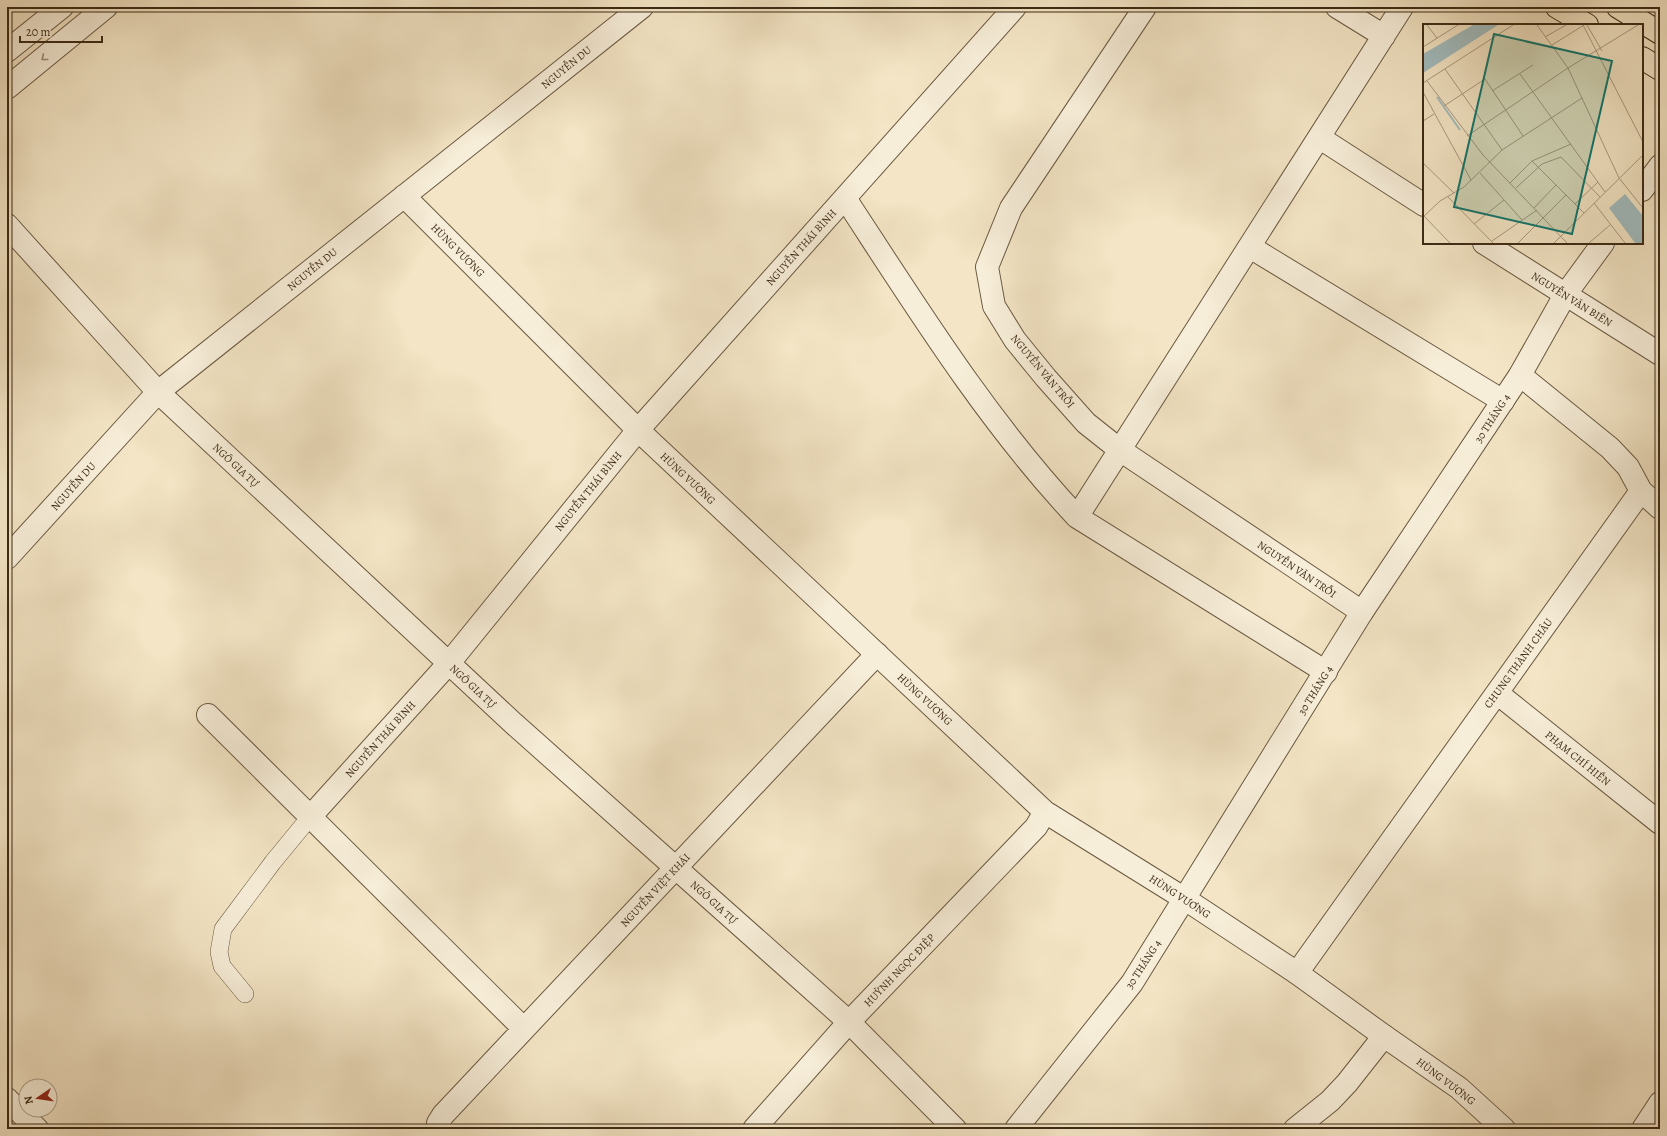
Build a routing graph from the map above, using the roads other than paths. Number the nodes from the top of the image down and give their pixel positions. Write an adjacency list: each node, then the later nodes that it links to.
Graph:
1 (62, 7): 13 (street)
2 (106, 7): 16 (street, one-way to 16)
3 (642, 7): 20 (street, NGUYỄN DU)
4 (1015, 7): 21 (street, NGUYỄN THÁI BÌNH)
5 (1145, 7): 33 (street, NGUYỄN VĂN TRỖI)
6 (1337, 7): 12 (street)
7 (1402, 7): 12 (street)
8 (1557, 7): 10 (main road)
9 (1618, 7): 11 (main road)
10 (1585, 24)
11 (1660, 33)
12 (1384, 36): 17 (street)
13 (7, 51)
14 (1643, 59): 15 (main road)
15 (1660, 68)
16 (7, 88)
17 (1320, 138): 22 (street); 26 (street)
18 (1660, 166): 19 (street)
19 (1643, 189)
20 (404, 196): 30 (street, NGUYỄN DU); 32 (street, HÙNG VƯƠNG)
21 (845, 198): 32 (street, NGUYỄN THÁI BÌNH); 36 (street)
22 (1423, 204)
23 (7, 225): 30 (street, NGÔ GIA TỰ)
24 (1486, 244): 27 (street, NGUYỄN VĂN BIÊN)
25 (1602, 244): 27 (street, 30 THÁNG 4)
26 (1250, 247): 31 (street); 33 (street)
27 (1565, 295): 28 (street, NGUYỄN VĂN BIÊN); 29 (street, 30 THÁNG 4)
28 (1660, 354)
29 (1520, 375): 31 (street, 30 THÁNG 4); 34 (street)
30 (158, 392): 37 (street, NGUYỄN DU); 40 (street, NGÔ GIA TỰ)
31 (1503, 401): 38 (street, 30 THÁNG 4)
32 (638, 430): 39 (street, HÙNG VƯƠNG); 40 (street, NGUYỄN THÁI BÌNH)
33 (1120, 450): 36 (street); 38 (street, NGUYỄN VĂN TRỖI)
34 (1641, 491): 35 (street); 42 (street, CHUNG THÀNH CHÂU)
35 (1660, 508)
36 (1077, 517): 41 (street)
37 (7, 558)
38 (1362, 612): 41 (street, 30 THÁNG 4)
39 (877, 654): 44 (street, HÙNG VƯƠNG); 47 (street, NGUYỄN VIỆT KHÁI)
40 (449, 663): 45 (street, NGUYỄN THÁI BÌNH); 47 (street, NGÔ GIA TỰ)
41 (1326, 672): 48 (street, 30 THÁNG 4)
42 (1497, 692): 46 (street, PHẠM CHÍ HIỀN); 49 (street, CHUNG THÀNH CHÂU)
43 (208, 715): 45 (street)
44 (1046, 812): 48 (street, HÙNG VƯƠNG); 51 (street, HUỲNH NGỌC ĐIỆP)
45 (310, 817): 50 (lane, NGUYỄN THÁI BÌNH); 52 (street)
46 (1660, 823)
47 (676, 868): 51 (street, NGÔ GIA TỰ); 52 (street, NGUYỄN VIỆT KHÁI)
48 (1185, 899): 49 (street, HÙNG VƯƠNG); 60 (street, 30 THÁNG 4)
49 (1297, 973): 53 (street, HÙNG VƯƠNG)
50 (246, 994)
51 (849, 1022): 58 (street, HUỲNH NGỌC ĐIỆP); 59 (street, NGÔ GIA TỰ)
52 (524, 1030): 57 (street, NGUYỄN VIỆT KHÁI)
53 (1384, 1036): 61 (street); 62 (street, HÙNG VƯƠNG)
54 (7, 1099): 56 (street)
55 (1660, 1103): 63 (street)
56 (37, 1129)
57 (439, 1129)
58 (754, 1129)
59 (956, 1129)
60 (1016, 1129)
61 (1294, 1129)
62 (1504, 1129)
63 (1643, 1129)

